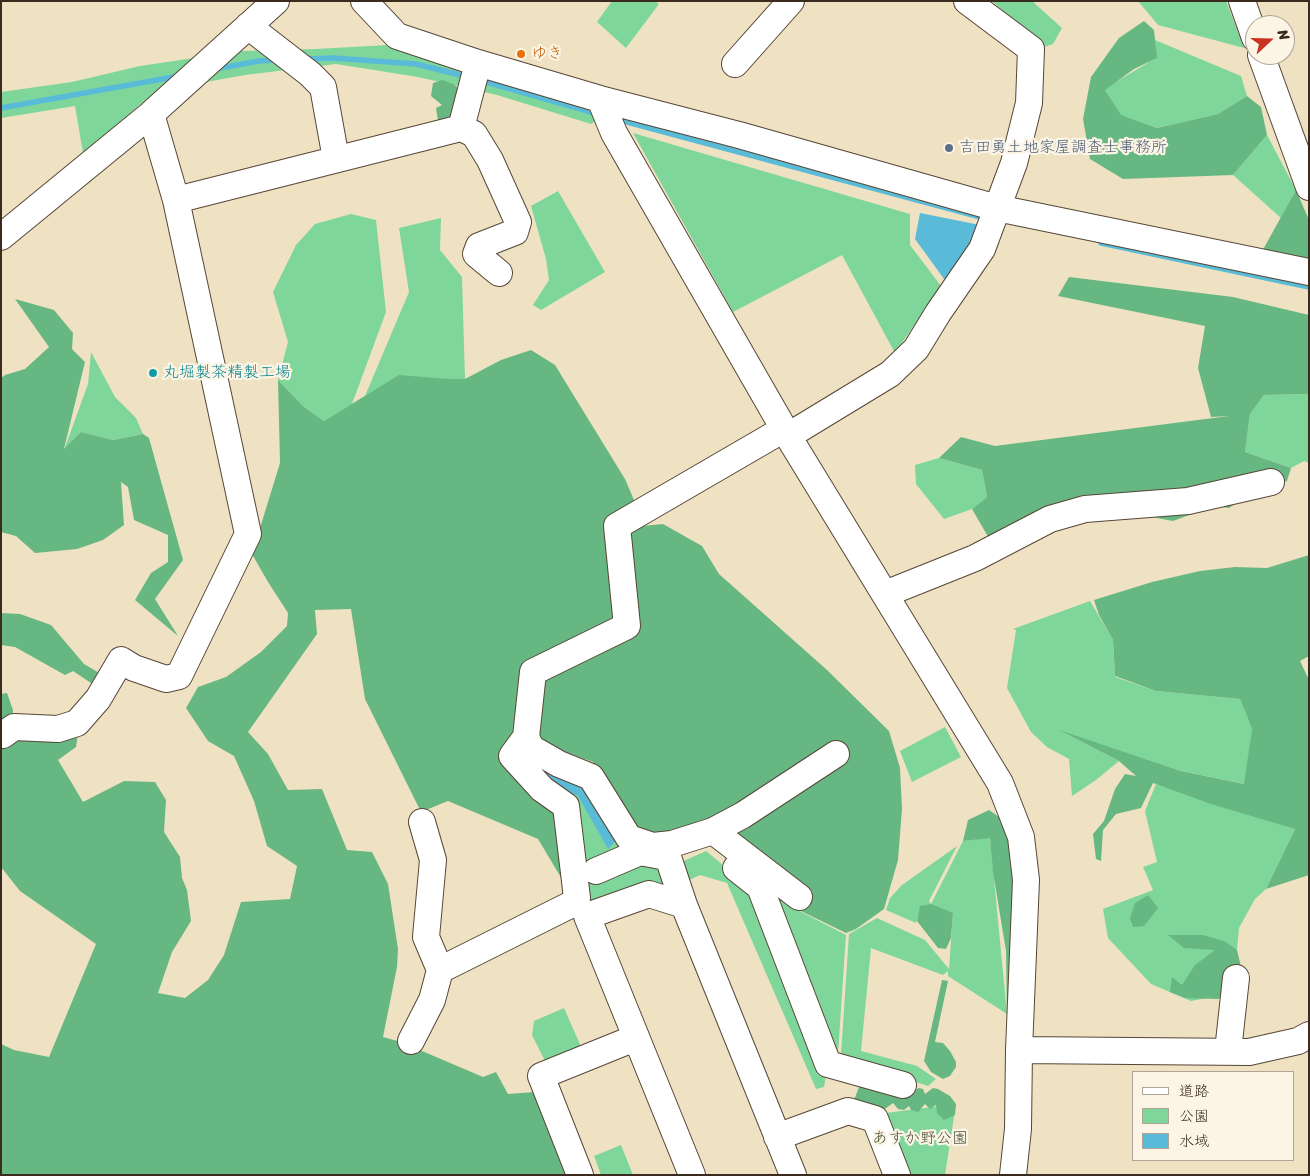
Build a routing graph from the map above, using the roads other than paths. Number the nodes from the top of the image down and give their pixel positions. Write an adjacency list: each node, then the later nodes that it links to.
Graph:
1 (276, 1): 7 (street)
2 (364, 1): 10 (street)
3 (791, 1): 8 (street)
4 (967, 1): 18 (street)
5 (1242, 1): 6 (street)
6 (1247, 15)
7 (248, 26): 12 (street); 15 (street)
8 (735, 64)
9 (1266, 65): 14 (street)
10 (475, 73): 11 (street); 13 (street)
11 (600, 99): 18 (street); 22 (street)
12 (151, 114): 17 (street); 19 (street)
13 (462, 128): 15 (street); 21 (street)
14 (1301, 141): 16 (street)
15 (336, 159): 17 (street)
16 (1309, 188)
17 (176, 200): 25 (street)
18 (994, 217): 20 (street); 22 (street)
19 (3, 232)
20 (1309, 272)
21 (499, 273)
22 (786, 432): 24 (street); 26 (street)
23 (1271, 482): 24 (street)
24 (885, 594): 39 (street)
25 (3, 735)
26 (526, 737): 29 (street); 34 (street)
27 (836, 754): 29 (street)
28 (422, 822): 34 (street)
29 (713, 831): 32 (street)
30 (668, 857): 31 (street); 33 (street); 41 (street)
31 (596, 871)
32 (799, 897)
33 (684, 904): 37 (street); 44 (street)
34 (440, 970): 38 (street)
35 (1236, 978): 40 (street)
36 (1300, 1033): 40 (street)
37 (635, 1038): 45 (street); 46 (street)
38 (411, 1041)
39 (1019, 1050): 40 (street); 49 (street)
40 (1228, 1052)
41 (860, 1073): 42 (street); 43 (street)
42 (903, 1086)
43 (848, 1111): 44 (street); 48 (street)
44 (777, 1137): 47 (street)
45 (580, 1175)
46 (692, 1175)
47 (793, 1175)
48 (897, 1175)
49 (1013, 1175)

